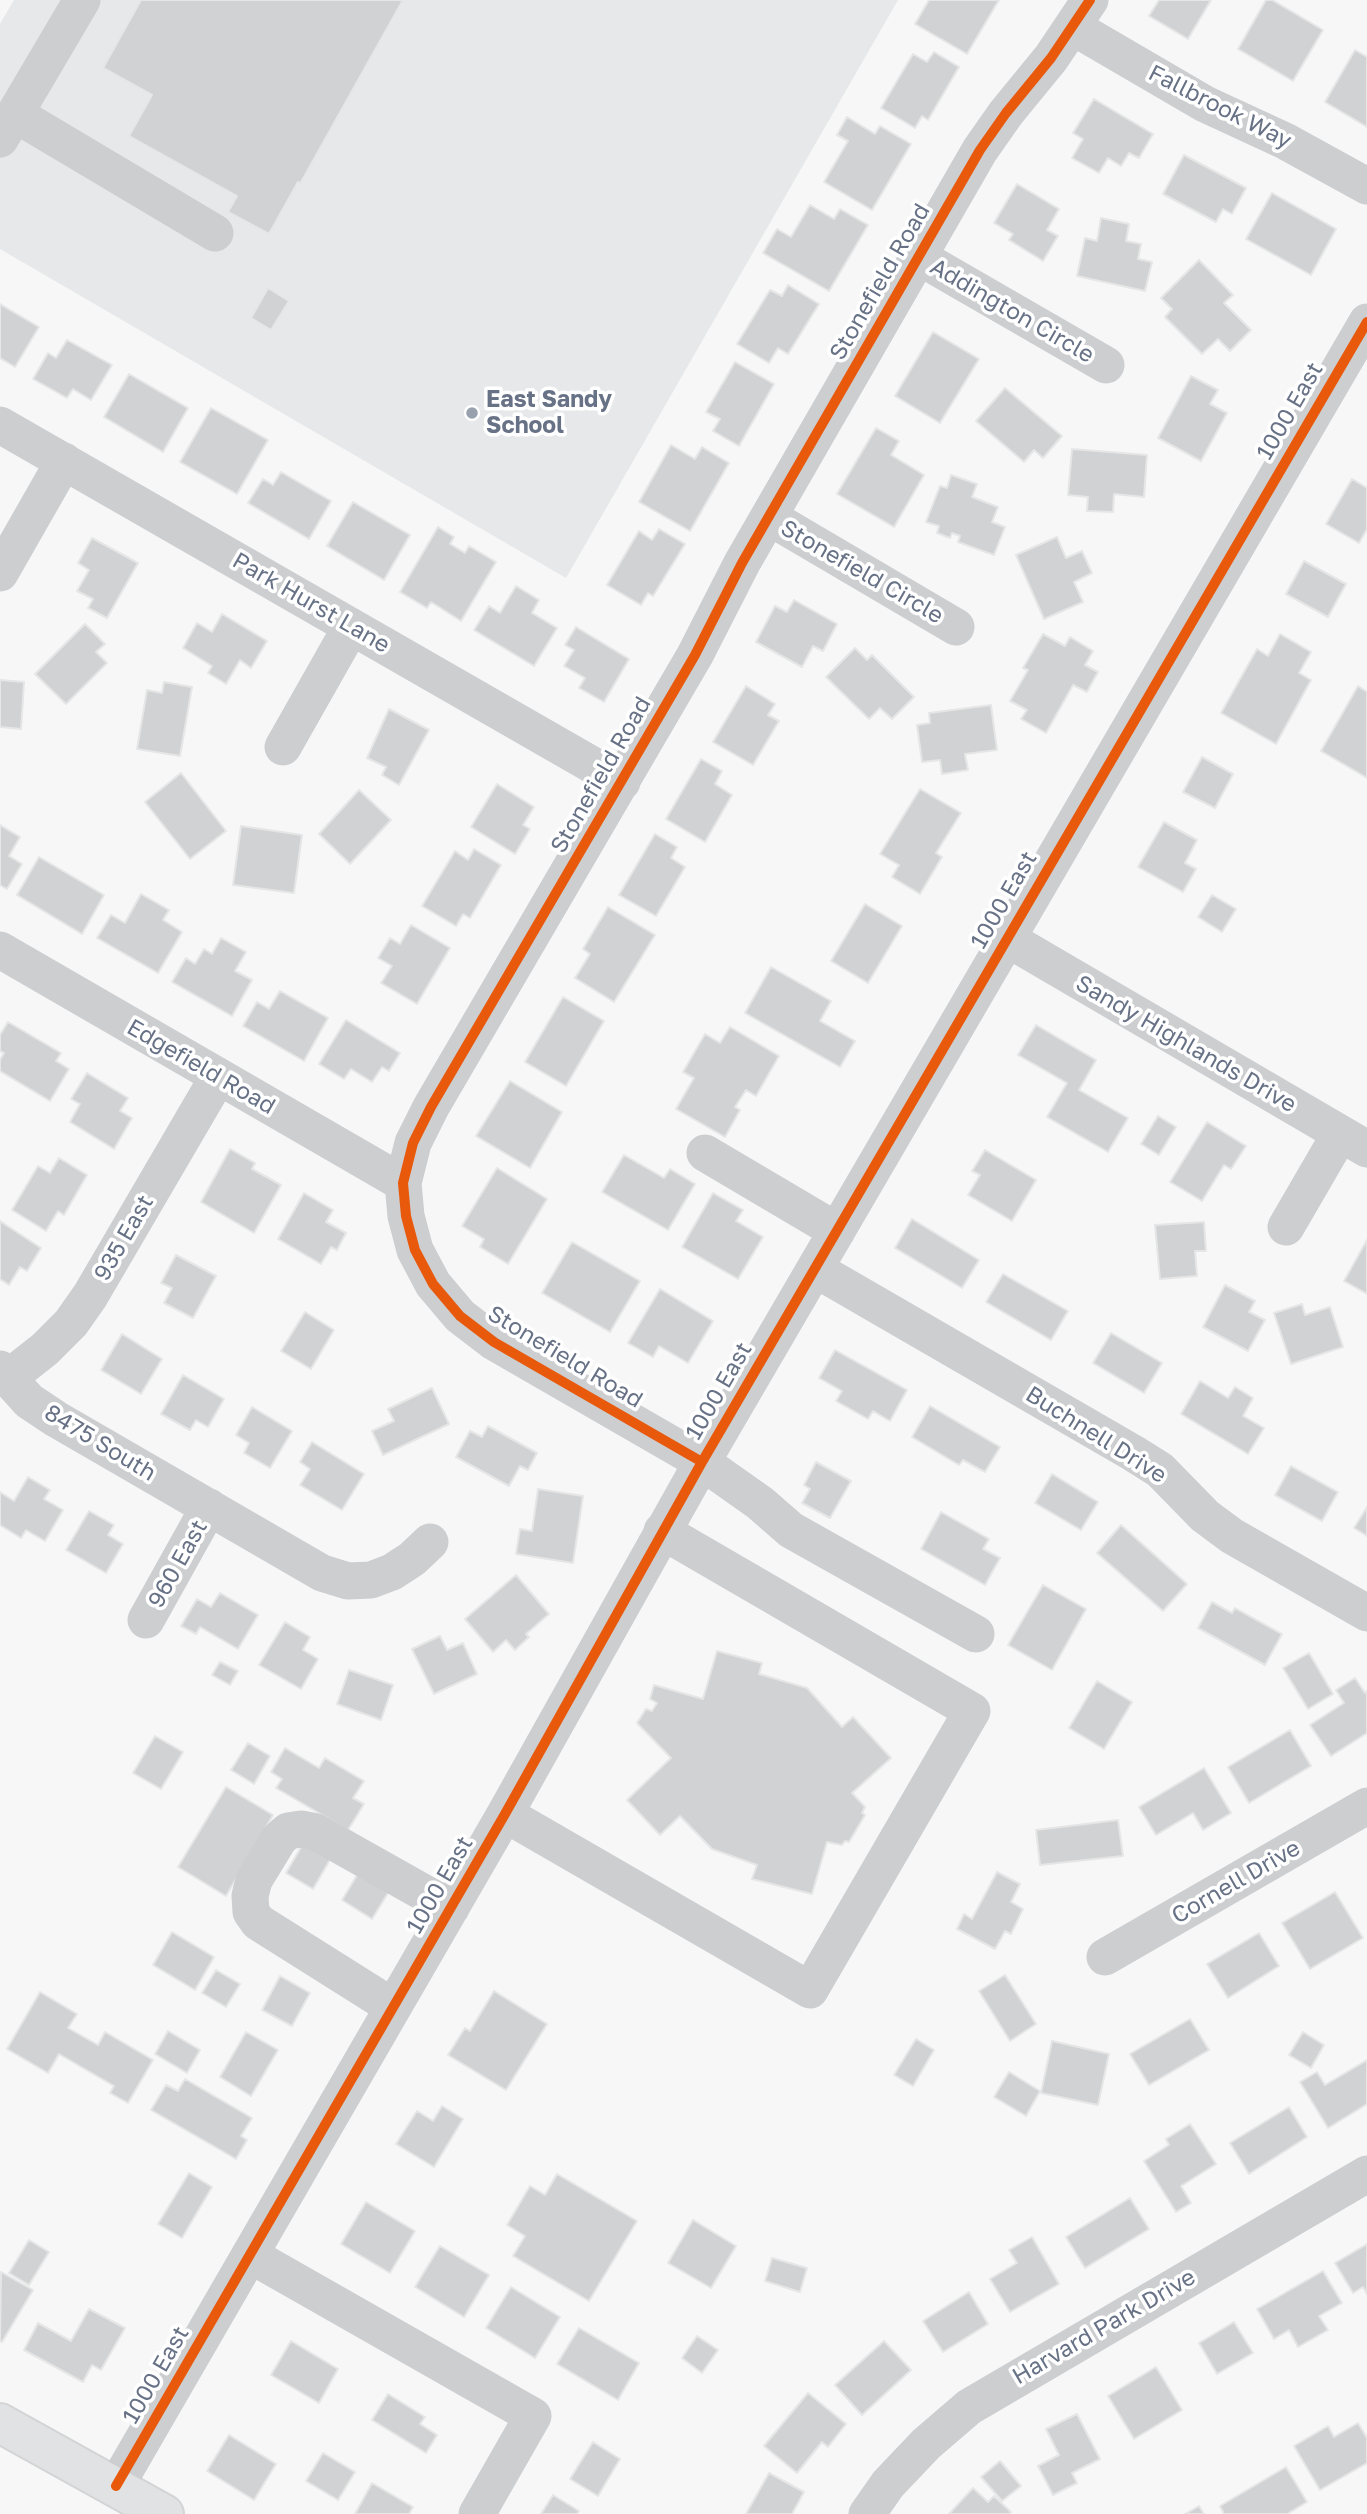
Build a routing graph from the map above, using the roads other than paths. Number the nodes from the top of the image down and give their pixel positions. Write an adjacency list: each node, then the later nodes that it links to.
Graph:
1 (82, 0): 3 (street)
2 (1081, 13): 4 (street, Fallbrook Way); 6 (street, Stonefield Road)
3 (7, 126): 5 (street)
4 (1367, 186)
5 (215, 233)
6 (919, 257): 8 (street, Addington Circle); 11 (street, Stonefield Road)
7 (1367, 322): 17 (street, 1000 East)
8 (1106, 365)
9 (0, 425): 10 (street, Park Hurst Lane)
10 (64, 461): 12 (street); 13 (street, Park Hurst Lane)
11 (769, 517): 14 (street, Stonefield Circle); 16 (street, Stonefield Road)
12 (0, 573)
13 (351, 627): 15 (street); 16 (street, Park Hurst Lane)
14 (956, 627)
15 (283, 747)
16 (621, 782): 22 (street, Stonefield Road)
17 (1006, 938): 20 (street, Sandy Highlands Drive); 24 (street, 1000 East)
18 (0, 950): 19 (street, Edgefield Road)
19 (218, 1077): 22 (street, Edgefield Road); 26 (street, 935 East)
20 (1353, 1142): 23 (street)
21 (705, 1153): 24 (street)
22 (403, 1183): 27 (street, Stonefield Road)
23 (1286, 1227)
24 (837, 1231): 25 (street, 1000 East)
25 (815, 1269): 27 (street, 1000 East); 31 (street, Buchnell Drive)
26 (4, 1374): 28 (street, 8475 South)
27 (702, 1462): 29 (street, 1000 East); 33 (street, Stonefield Road)
28 (209, 1507): 30 (street, 8475 South); 32 (street, 960 East)
29 (662, 1531): 35 (street, 1000 East); 35 (street)
30 (430, 1542)
31 (1367, 1613)
32 (146, 1620)
33 (976, 1634)
34 (1367, 1806): 37 (street, Cornell Drive)
35 (505, 1814): 36 (street, 1000 East)
36 (451, 1908): 38 (street, 1000 East); 38 (street)
37 (1105, 1957)
38 (393, 2007): 40 (street, 1000 East)
39 (1367, 2174): 45 (street, Harvard Park Drive)
40 (250, 2255): 42 (street, 1000 East); 44 (street)
41 (0, 2423): 42 (main road)
42 (116, 2486): 43 (main road)
43 (164, 2514)
44 (477, 2514)
45 (867, 2514)

